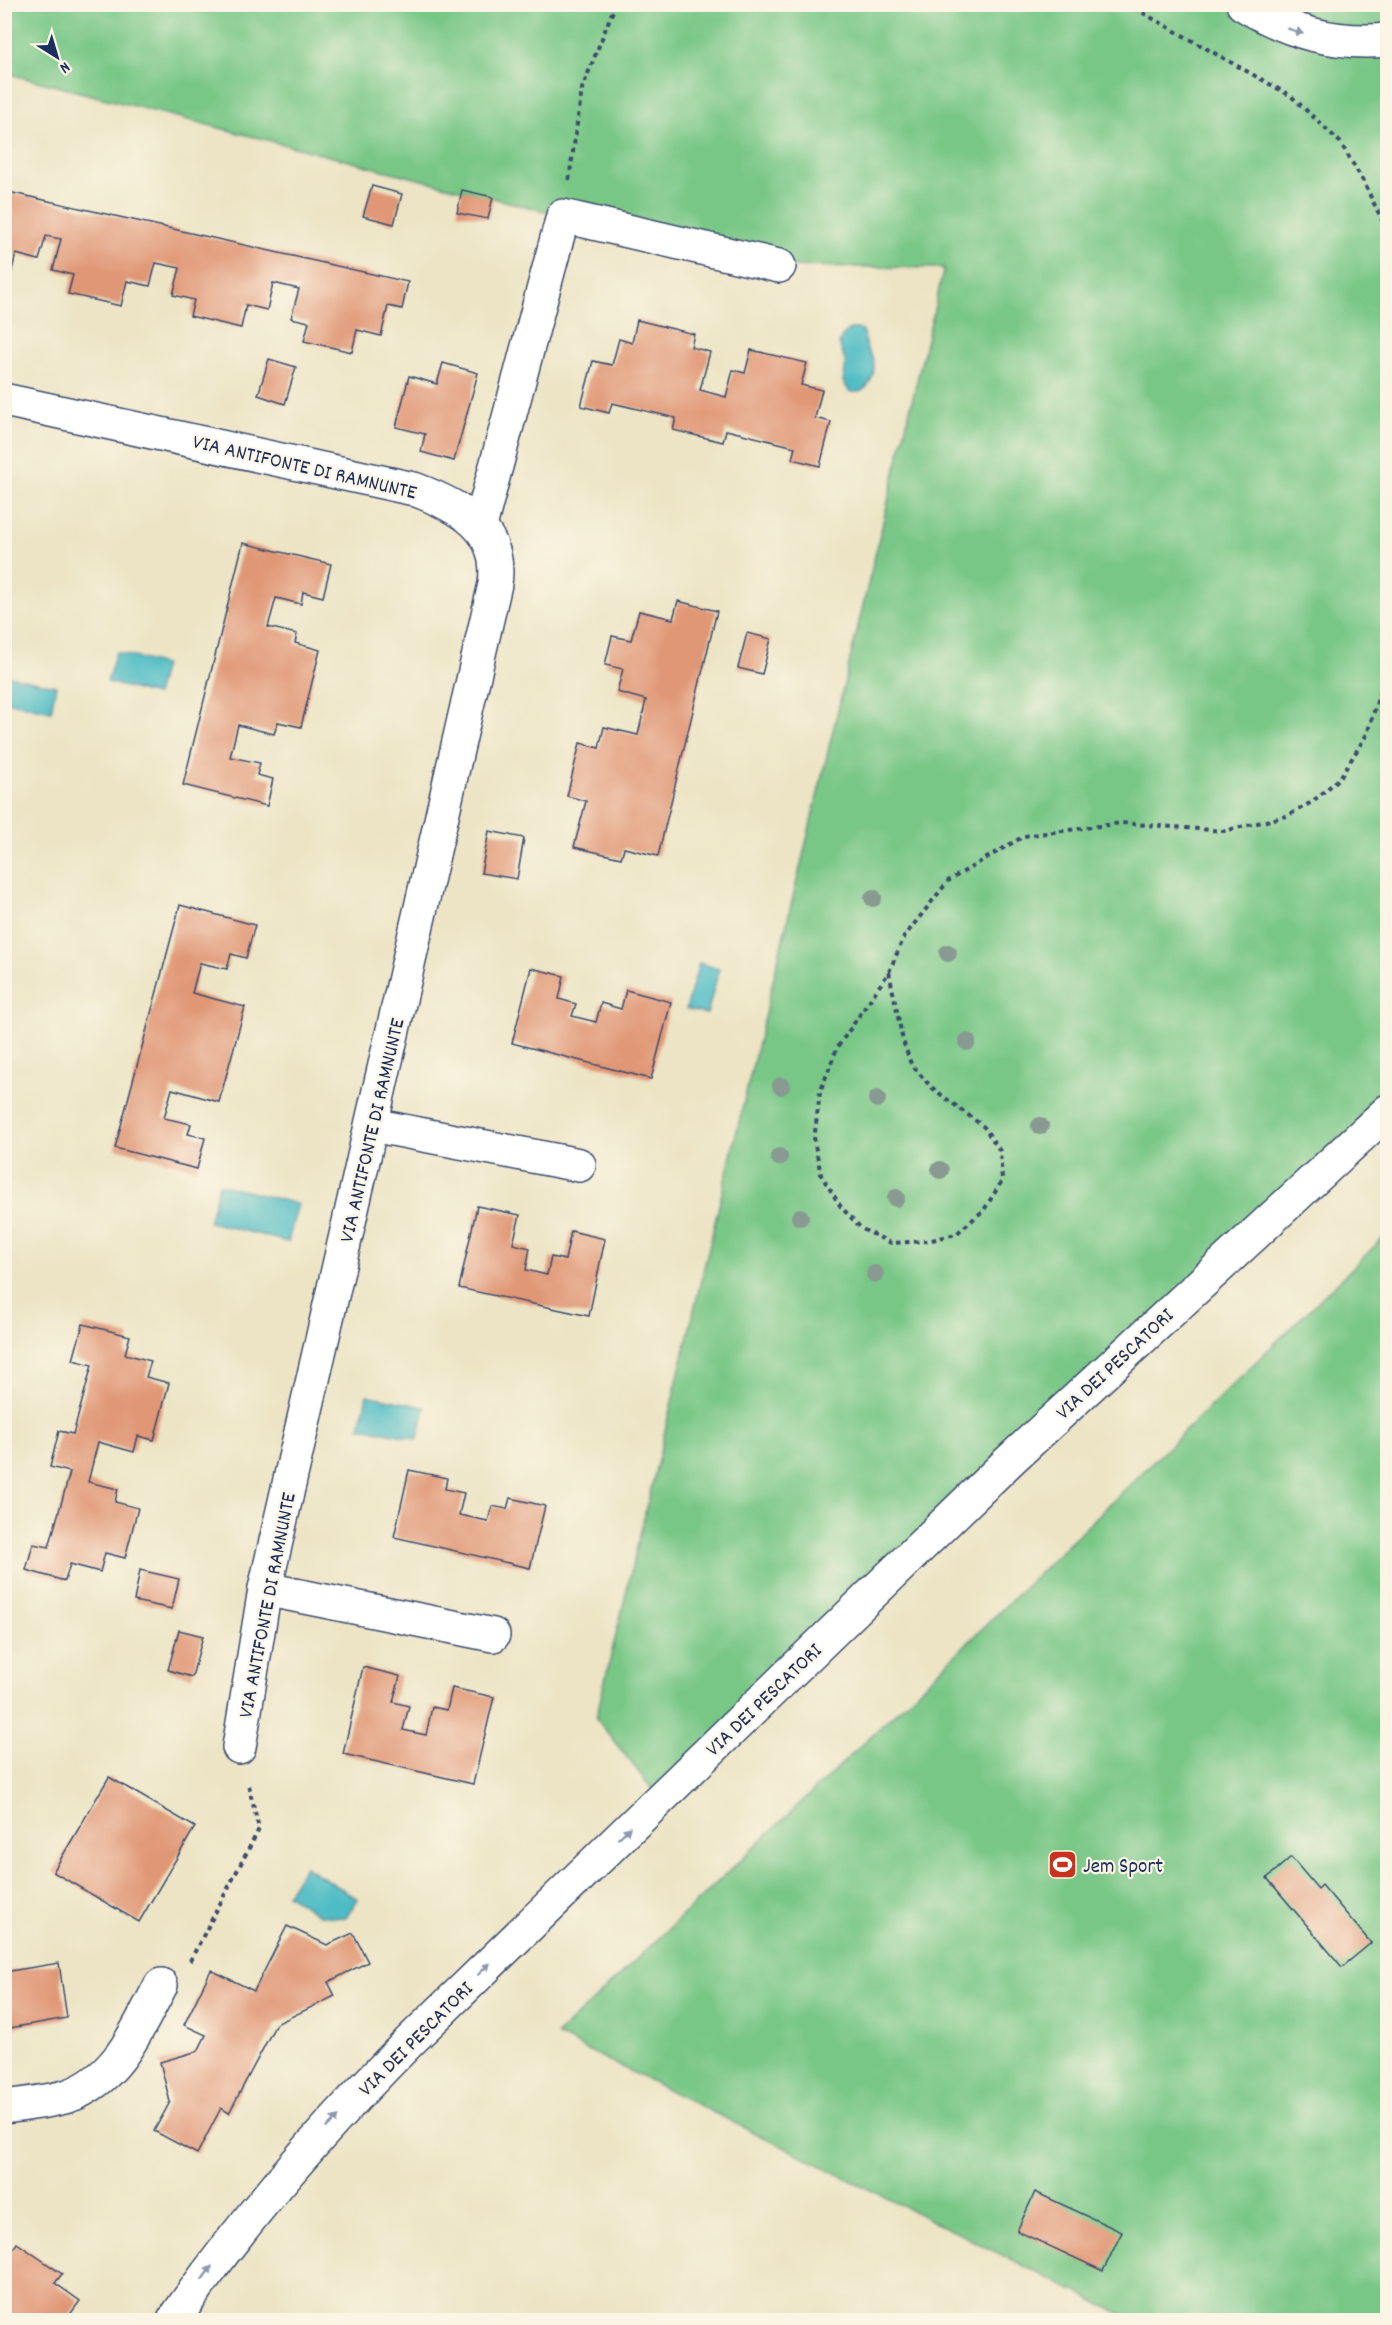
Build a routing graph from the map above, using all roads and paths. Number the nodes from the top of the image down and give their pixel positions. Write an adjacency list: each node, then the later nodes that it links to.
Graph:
1 (617, 4): 5 (path)
2 (1127, 4): 6 (path)
3 (1243, 4): 4 (street, one-way to 4)
4 (1388, 40)
5 (563, 216): 7 (street); 9 (street)
6 (1388, 242)
7 (778, 266)
8 (4, 400): 9 (street, VIA ANTIFONTE DI RAMNUNTE)
9 (480, 526): 13 (street, VIA ANTIFONTE DI RAMNUNTE)
10 (1388, 666): 11 (path)
11 (889, 972): 11 (path)
12 (1388, 1111): 20 (street, VIA DEI PESCATORI, one-way to 12)
13 (372, 1125): 14 (street); 15 (street, VIA ANTIFONTE DI RAMNUNTE)
14 (579, 1165)
15 (266, 1588): 16 (street); 17 (street, VIA ANTIFONTE DI RAMNUNTE)
16 (493, 1635)
17 (239, 1747): 18 (path, VIA ANTIFONTE DI RAMNUNTE)
18 (160, 1985): 19 (street)
19 (4, 2107)
20 (174, 2320)

